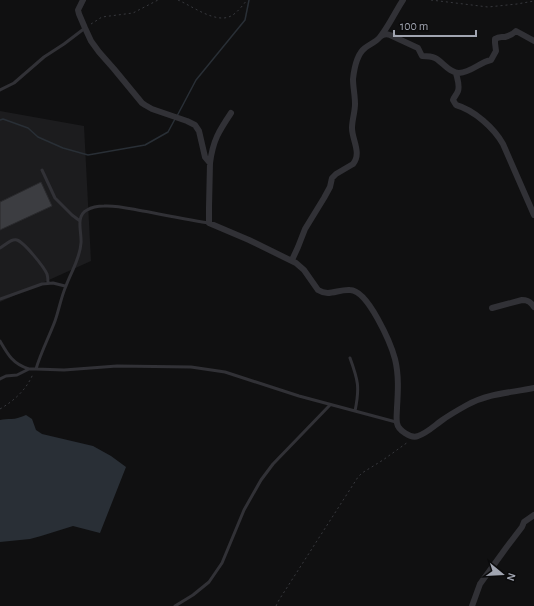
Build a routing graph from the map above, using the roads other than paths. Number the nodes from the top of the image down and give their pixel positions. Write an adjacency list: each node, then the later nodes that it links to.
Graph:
1 (82, 0): 3 (street)
2 (403, 0): 4 (street)
3 (85, 28): 7 (lane); 9 (street)
4 (379, 38): 6 (street); 15 (street)
5 (534, 41): 6 (street)
6 (456, 73): 11 (street)
7 (0, 90)
8 (231, 113): 9 (street)
9 (210, 163): 13 (street)
10 (42, 170): 12 (lane)
11 (534, 215)
12 (80, 221): 13 (lane); 17 (lane)
13 (209, 223): 15 (street)
14 (0, 248): 16 (lane)
15 (292, 260): 29 (street)
16 (48, 284): 17 (lane); 18 (lane)
17 (65, 286): 24 (lane)
18 (0, 300)
19 (534, 307): 20 (street)
20 (492, 308)
21 (0, 341): 23 (lane)
22 (350, 358): 28 (lane)
23 (29, 369): 24 (lane); 25 (lane)
24 (36, 369): 27 (lane)
25 (0, 379)
26 (534, 388): 29 (street)
27 (330, 405): 28 (lane); 31 (lane)
28 (355, 411): 29 (lane)
29 (396, 422)
30 (534, 515): 32 (street)
31 (175, 606)
32 (472, 606)

